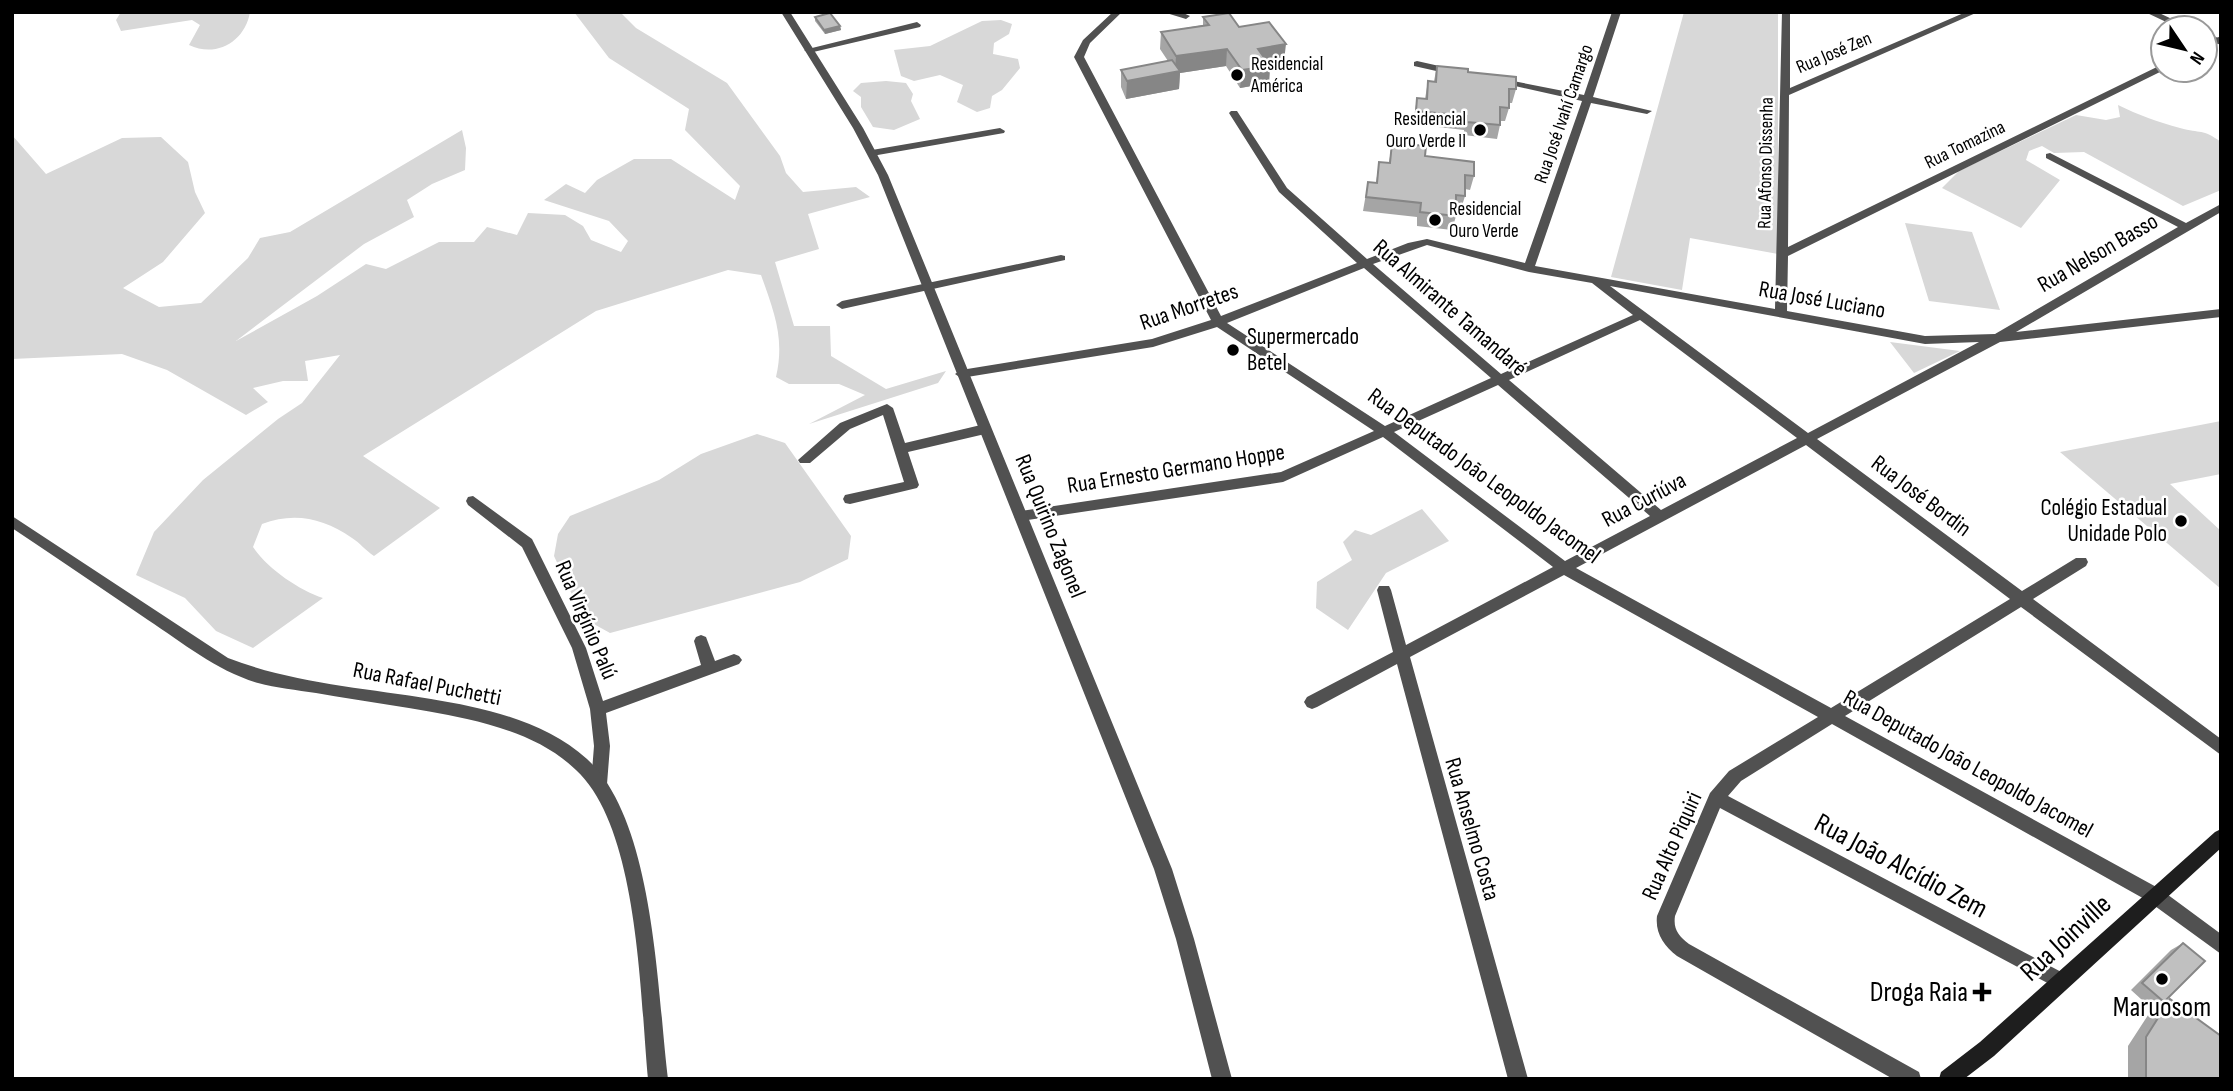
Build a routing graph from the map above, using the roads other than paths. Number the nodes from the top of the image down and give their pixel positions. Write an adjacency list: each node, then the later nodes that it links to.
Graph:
1 (785, 12): 9 (street, Rua Quirino Zagonel)
2 (1118, 12): 34 (street, Rua Deputado João Leopoldo Jacomel)
3 (1167, 12): 7 (street)
4 (1617, 12): 15 (street, Rua José Ivahí Camargo)
5 (1786, 12): 14 (street, Rua Afonso Dissenha)
6 (1974, 12): 14 (street, Rua José Zen)
7 (1186, 16)
8 (917, 25): 9 (street)
9 (809, 50): 19 (street, Rua Quirino Zagonel)
10 (1417, 64): 11 (street)
11 (1467, 74)
12 (2149, 74): 24 (street, Rua Tomazina)
13 (1480, 77): 15 (street)
14 (1785, 93): 24 (street, Rua Afonso Dissenha)
15 (1587, 99): 16 (street); 27 (street, Rua José Ivahí Camargo)
16 (1647, 111)
17 (1234, 113): 26 (street, Rua Almirante Tamandaré)
18 (999, 131): 19 (street)
19 (872, 153): 29 (street, Rua Quirino Zagonel)
20 (2050, 156): 22 (street)
21 (2221, 207): 22 (street, Rua Nelson Basso)
22 (2186, 227): 35 (street, Rua Nelson Basso)
23 (1421, 243): 26 (street, Rua Morretes); 27 (street, Rua José Luciano)
24 (1782, 254): 32 (street, Rua Afonso Dissenha)
25 (1061, 258): 29 (street)
26 (1365, 263): 34 (street, Rua Morretes); 37 (street, Rua Almirante Tamandaré)
27 (1529, 268): 28 (street, Rua José Luciano)
28 (1595, 280): 32 (street, Rua José Luciano); 33 (street, Rua José Bordin)
29 (928, 287): 30 (street); 36 (street, Rua Quirino Zagonel)
30 (842, 305)
31 (2221, 313): 35 (street, Rua José Luciano)
32 (1781, 314): 35 (street, Rua José Luciano)
33 (1642, 315): 37 (street, Rua Ernesto Germano Hoppe); 40 (street, Rua José Bordin)
34 (1217, 322): 36 (street, Rua Morretes); 39 (street, Rua Deputado João Leopoldo Jacomel)
35 (1997, 338): 40 (street, Rua Curiúva)
36 (961, 374): 38 (street, Rua Quirino Zagonel)
37 (1500, 379): 39 (street, Rua Ernesto Germano Hoppe); 46 (street, Rua Almirante Tamandaré)
38 (985, 429): 41 (street); 45 (street, Rua Quirino Zagonel)
39 (1385, 432): 45 (street, Rua Ernesto Germano Hoppe); 49 (street, Rua Deputado João Leopoldo Jacomel)
40 (1807, 439): 46 (street, Rua Curiúva); 51 (street, Rua José Bordin)
41 (900, 449): 42 (street); 43 (street)
42 (805, 460)
43 (850, 499)
44 (473, 501): 57 (street, Rua Virgínio Palú)
45 (1020, 516): 67 (street, Rua Quirino Zagonel)
46 (1660, 517): 49 (street, Rua Curiúva)
47 (12, 521): 60 (street, Rua Rafael Puchetti)
48 (2081, 562): 51 (street, Rua Alto Piquiri)
49 (1564, 568): 53 (street, Rua Curiúva); 58 (street, Rua Deputado João Leopoldo Jacomel)
50 (1384, 590): 53 (street, Rua Anselmo Costa)
51 (2022, 599): 58 (street, Rua Alto Piquiri); 59 (street, Rua José Bordin)
52 (701, 641): 55 (street)
53 (1400, 655): 56 (street, Rua Curiúva); 68 (street, Rua Anselmo Costa)
54 (734, 660): 55 (street)
55 (710, 669): 57 (street)
56 (1311, 702)
57 (598, 709): 60 (street, Rua Virgínio Palú)
58 (1832, 717): 61 (street, Rua Alto Piquiri); 63 (street, Rua Deputado João Leopoldo Jacomel)
59 (2221, 748)
60 (599, 785): 66 (street, Rua Rafael Puchetti)
61 (1716, 798): 65 (street, Rua João Alcídio Zem); 69 (street, Rua Alto Piquiri)
62 (2221, 837): 63 (main road, Rua Joinville)
63 (2154, 895): 64 (street, Rua Deputado João Leopoldo Jacomel); 65 (main road, Rua Joinville)
64 (2221, 945)
65 (2061, 981): 70 (main road, Rua Joinville)
66 (658, 1079)
67 (1222, 1079)
68 (1518, 1079)
69 (1912, 1079)
70 (1948, 1079)

